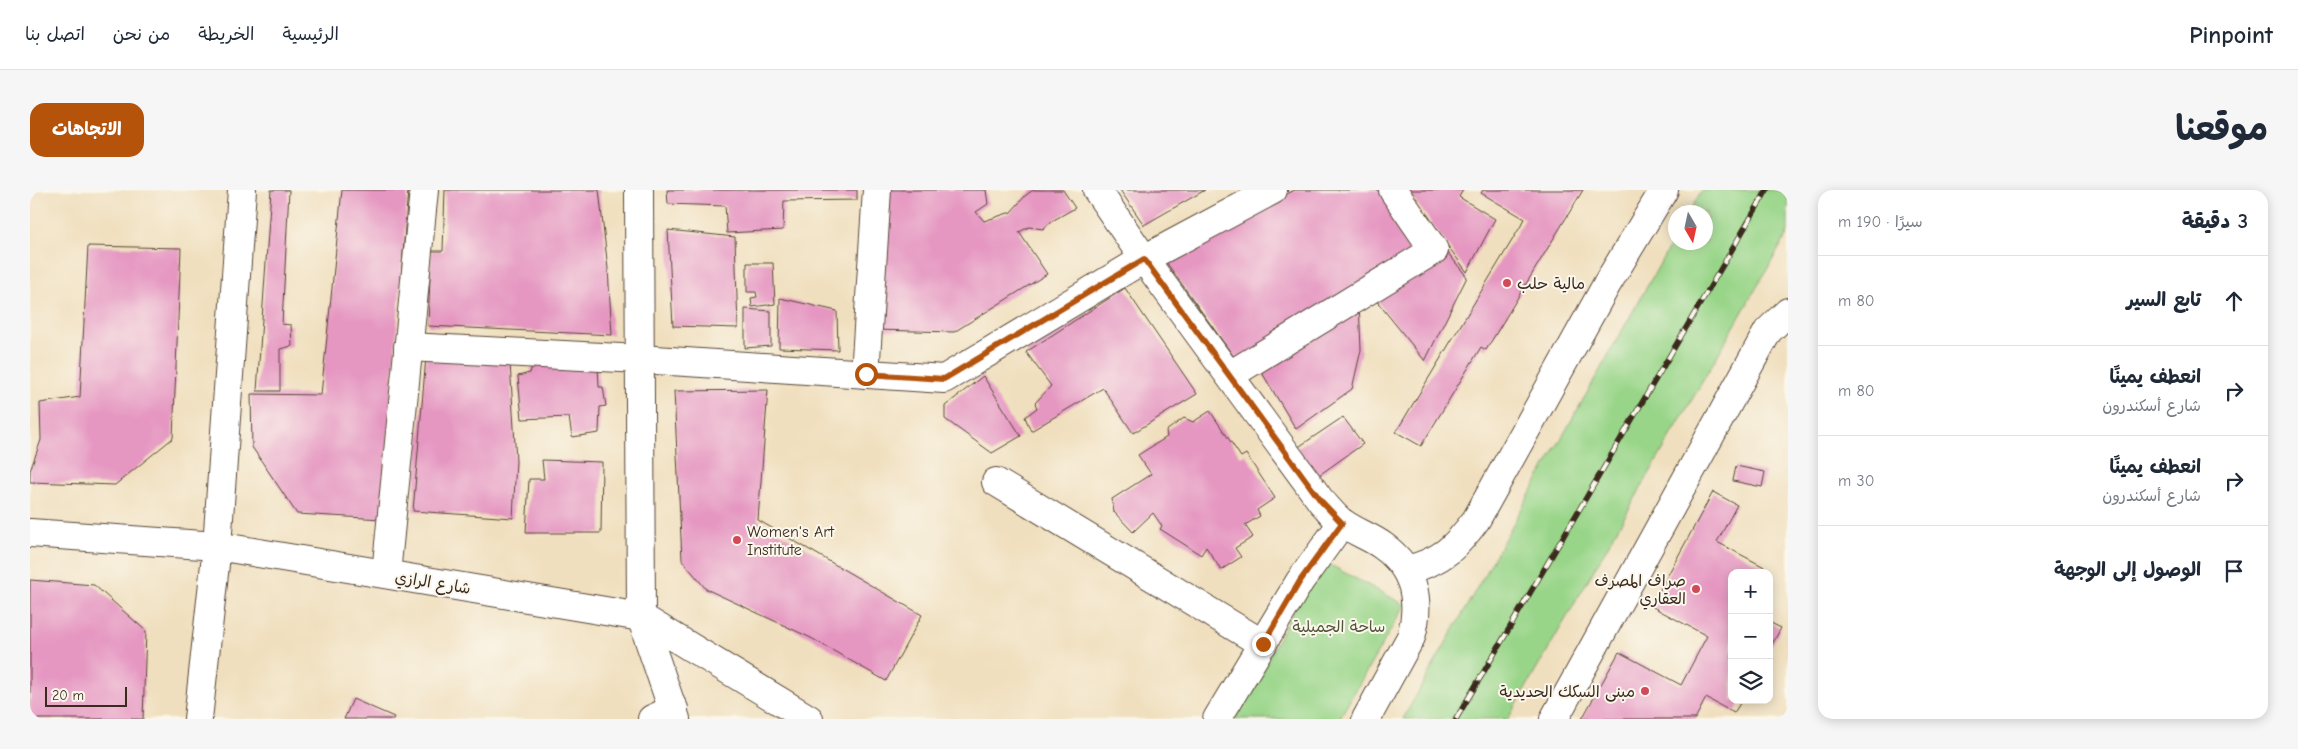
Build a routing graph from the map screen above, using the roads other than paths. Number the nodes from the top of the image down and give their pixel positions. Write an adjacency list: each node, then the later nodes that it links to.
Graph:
1 (242, 190): 18 (street)
2 (424, 190): 11 (street)
3 (639, 190): 12 (street)
4 (877, 190): 13 (street)
5 (1097, 190): 9 (street)
6 (1393, 190): 14 (street)
7 (1664, 190): 19 (street)
8 (1260, 193): 9 (street)
9 (1144, 259): 13 (street); 14 (street)
10 (1788, 312): 28 (street)
11 (408, 347): 12 (street); 20 (street)
12 (640, 359): 13 (street); 21 (street)
13 (866, 374)
14 (1230, 375): 16 (street)
15 (996, 482): 22 (street)
16 (1342, 523): 19 (street); 22 (street)
17 (30, 532): 18 (street, شارع الرازي)
18 (217, 546): 20 (street, شارع الرازي); 24 (street)
19 (1407, 570): 27 (street)
20 (386, 574): 21 (street, شارع الرازي)
21 (641, 617): 23 (street); 25 (street, شارع الرازي)
22 (1263, 644): 26 (street)
23 (667, 716)
24 (198, 719)
25 (809, 719)
26 (1217, 719)
27 (1366, 719)
28 (1554, 719)

